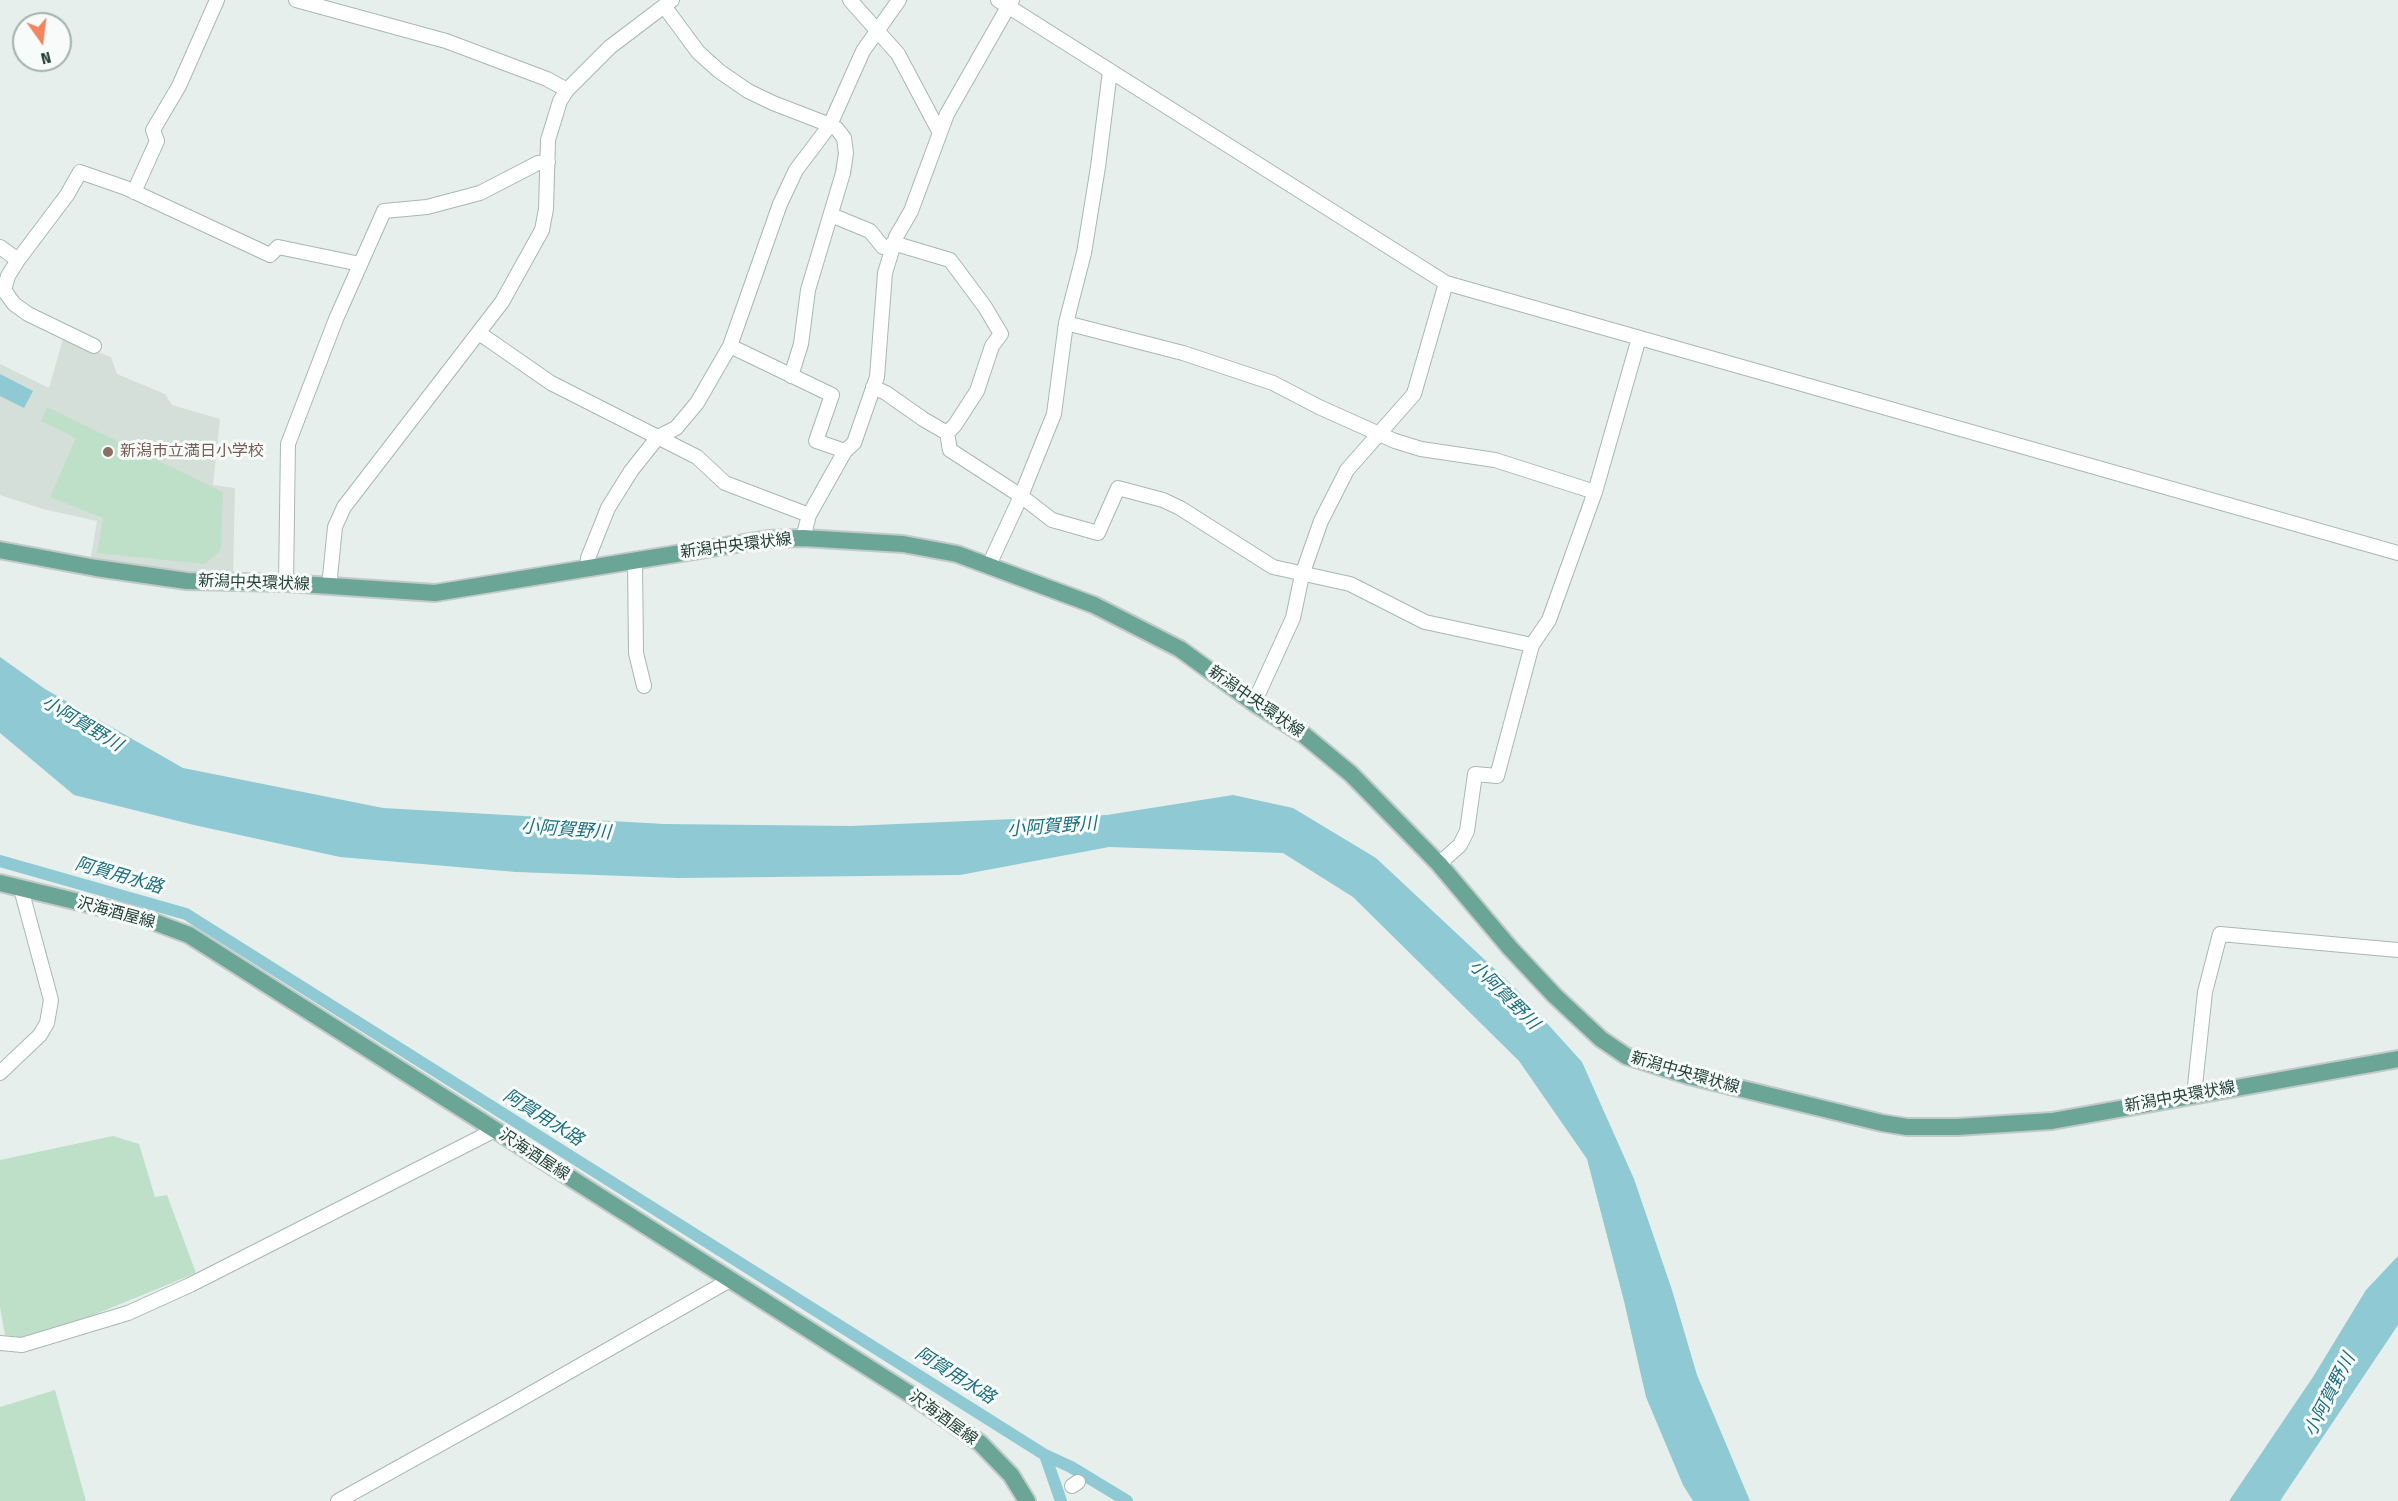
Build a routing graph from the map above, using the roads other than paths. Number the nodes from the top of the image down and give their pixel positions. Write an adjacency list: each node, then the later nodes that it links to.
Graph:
1 (217, 0): 14 (street)
2 (296, 0): 7 (street)
3 (850, 0): 8 (street)
4 (899, 0): 8 (street)
5 (1007, 2): 9 (street); 12 (street)
6 (668, 3): 10 (street); 11 (street)
7 (321, 4): 10 (street)
8 (877, 30): 11 (street); 12 (street)
9 (1110, 71): 20 (street); 21 (street)
10 (567, 90): 13 (street)
11 (830, 125): 15 (street); 25 (street)
12 (940, 134): 16 (street)
13 (548, 162): 19 (street); 22 (street)
14 (134, 192): 18 (street); 19 (street)
15 (831, 215): 16 (street); 26 (street)
16 (892, 246): 27 (street); 28 (street)
17 (0, 247): 18 (street)
18 (18, 260): 24 (street)
19 (360, 264): 42 (street)
20 (1446, 283): 23 (street); 29 (street)
21 (1066, 323): 29 (street); 33 (street)
22 (479, 333): 30 (street); 43 (street)
23 (1639, 338): 32 (street); 37 (street)
24 (94, 346)
25 (730, 346): 26 (street); 30 (street)
26 (791, 376): 31 (street)
27 (873, 387): 28 (street); 31 (street)
28 (947, 433): 33 (street)
29 (1379, 433): 32 (street); 41 (street)
30 (658, 437): 34 (street); 40 (street)
31 (845, 451): 34 (street)
32 (1595, 492): 44 (street)
33 (1021, 496): 39 (street); 41 (street)
34 (809, 515): 35 (street)
35 (803, 538): 38 (main road, 新潟中央環状線); 39 (main road, 新潟中央環状線)
36 (0, 550): 42 (main road, 新潟中央環状線)
37 (2398, 554)
38 (635, 561): 40 (main road, 新潟中央環状線); 45 (street)
39 (989, 565): 46 (main road, 新潟中央環状線)
40 (588, 567): 43 (main road, 新潟中央環状線)
41 (1302, 574): 44 (street); 46 (street)
42 (286, 583): 43 (main road, 新潟中央環状線)
43 (328, 587)
44 (1532, 645): 47 (street)
45 (644, 686)
46 (1254, 703): 47 (main road, 新潟中央環状線)
47 (1439, 864): 53 (main road, 新潟中央環状線)
48 (0, 883): 49 (main road, 沢海酒屋線)
49 (21, 889): 52 (street); 54 (main road, 沢海酒屋線)
50 (2398, 950): 53 (street)
51 (2398, 1059): 53 (main road, 新潟中央環状線)
52 (0, 1074)
53 (2194, 1095)
54 (495, 1130): 55 (main road, 沢海酒屋線); 56 (street)
55 (730, 1280): 57 (street); 58 (main road, 沢海酒屋線)
56 (1, 1341)
57 (338, 1501)
58 (1027, 1501)

